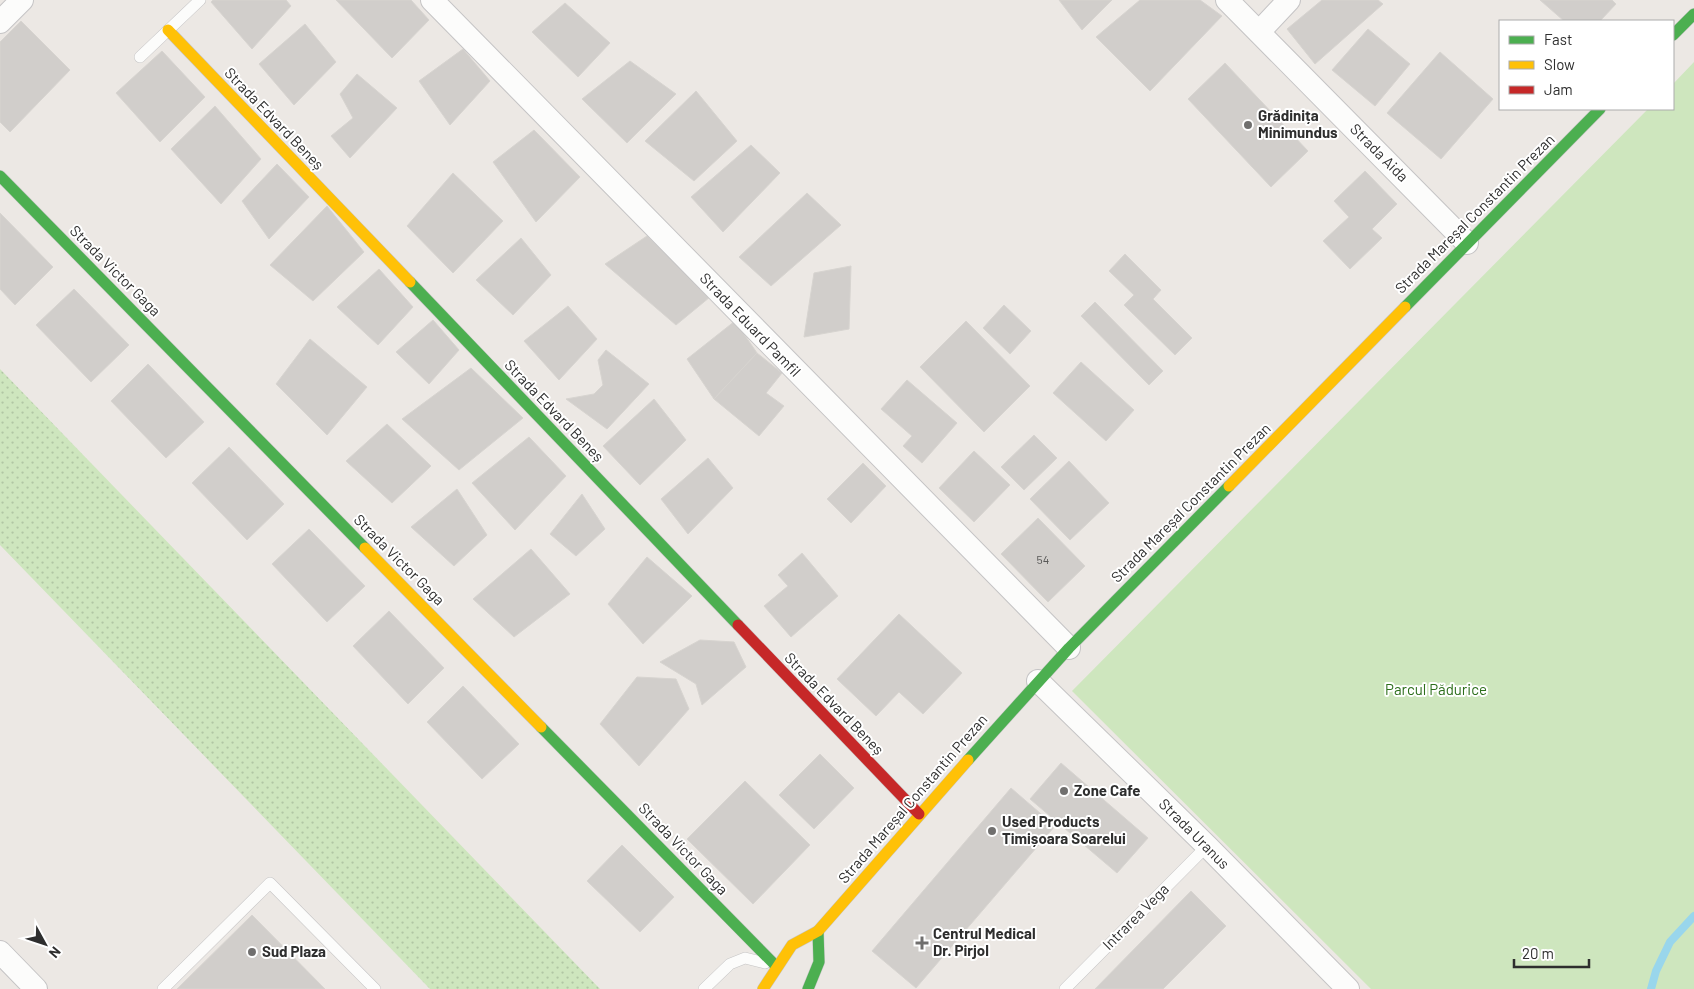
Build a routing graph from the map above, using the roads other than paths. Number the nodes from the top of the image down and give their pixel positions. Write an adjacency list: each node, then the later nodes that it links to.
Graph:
1 (200, 0): 8 (lane)
2 (432, 0): 15 (street, Strada Eduard Pamfil)
3 (1228, 0): 9 (street, Strada Aida)
4 (1290, 0): 9 (street)
5 (16, 2): 7 (street)
6 (1694, 14): 10 (street)
7 (0, 22)
8 (168, 30): 11 (lane); 17 (street, Strada Edvard Beneș)
9 (1260, 32): 14 (street, Strada Aida)
10 (1674, 34)
11 (140, 57)
12 (1599, 110): 14 (street, Strada Mareșal Constantin Prezan)
13 (0, 176): 21 (street, Strada Victor Gaga)
14 (1467, 243): 15 (street, Strada Mareșal Constantin Prezan)
15 (1069, 648): 16 (street, Strada Mareșal Constantin Prezan)
16 (1038, 681): 17 (street, Strada Mareșal Constantin Prezan); 18 (street, Strada Uranus)
17 (918, 814): 19 (street, Strada Mareșal Constantin Prezan)
18 (1207, 846): 28 (lane, Intrarea Vega); 29 (street, Strada Uranus)
19 (818, 931): 21 (street, Strada Mareșal Constantin Prezan); 27 (street)
20 (0, 952): 22 (street)
21 (776, 966): 25 (lane); 26 (street, Strada Mareșal Constantin Prezan)
22 (36, 989)
23 (163, 989): 24 (lane)
24 (375, 989)
25 (704, 989)
26 (763, 989)
27 (808, 989)
28 (1065, 989)
29 (1348, 989)

